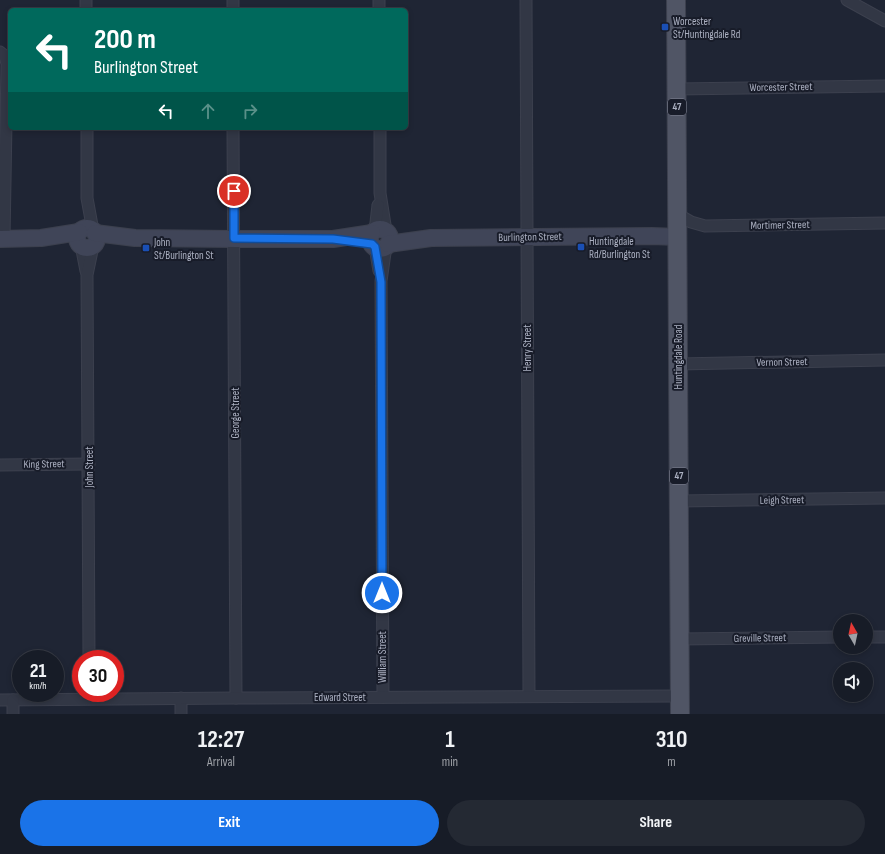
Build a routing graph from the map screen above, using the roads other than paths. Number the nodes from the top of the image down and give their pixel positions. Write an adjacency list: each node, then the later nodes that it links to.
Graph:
1 (526, 0): 13 (street, Henry Street)
2 (676, 0): 7 (main road, Huntingdale Road / 47)
3 (847, 0): 4 (street)
4 (885, 21)
5 (0, 52): 17 (street)
6 (885, 86): 7 (street, Worcester Street)
7 (677, 89): 11 (main road, Huntingdale Road / 47)
8 (87, 130): 15 (street, John Street)
9 (233, 130): 16 (street, George Street)
10 (380, 130): 18 (street, William Street)
11 (678, 214): 12 (street, Mortimer Street); 14 (main road, Huntingdale Road / 47)
12 (885, 223)
13 (526, 237): 14 (street, Burlington Street); 18 (street, Burlington Street); 30 (street, Henry Street)
14 (678, 237): 20 (main road, Huntingdale Road / 47)
15 (87, 238): 16 (street, Burlington Street); 17 (street, Burlington Street); 21 (street, John Street)
16 (234, 238): 18 (street, Burlington Street); 35 (street, George Street)
17 (2, 239)
18 (380, 239): 33 (street, William Street)
19 (885, 360): 20 (street, Vernon Street)
20 (678, 364): 24 (main road, Huntingdale Road / 47)
21 (88, 464): 22 (street, King Street); 29 (street, John Street)
22 (0, 465)
23 (885, 498): 24 (street, Leigh Street)
24 (679, 501): 28 (main road, Huntingdale Road / 47)
25 (833, 637): 28 (street, Greville Street)
26 (873, 637): 27 (street)
27 (885, 637)
28 (680, 639): 31 (main road, Huntingdale Road / 47)
29 (89, 650)
30 (529, 696): 31 (street, Edward Street); 33 (street, Edward Street)
31 (680, 696): 41 (main road, Huntingdale Road / 47)
32 (124, 697): 34 (street, Edward Street)
33 (383, 697): 35 (street, Edward Street)
34 (181, 698): 35 (street, Edward Street); 40 (street)
35 (236, 698)
36 (0, 700): 37 (street, Edward Street)
37 (12, 700)
38 (13, 702): 39 (street)
39 (13, 714)
40 (181, 714)
41 (680, 714)

